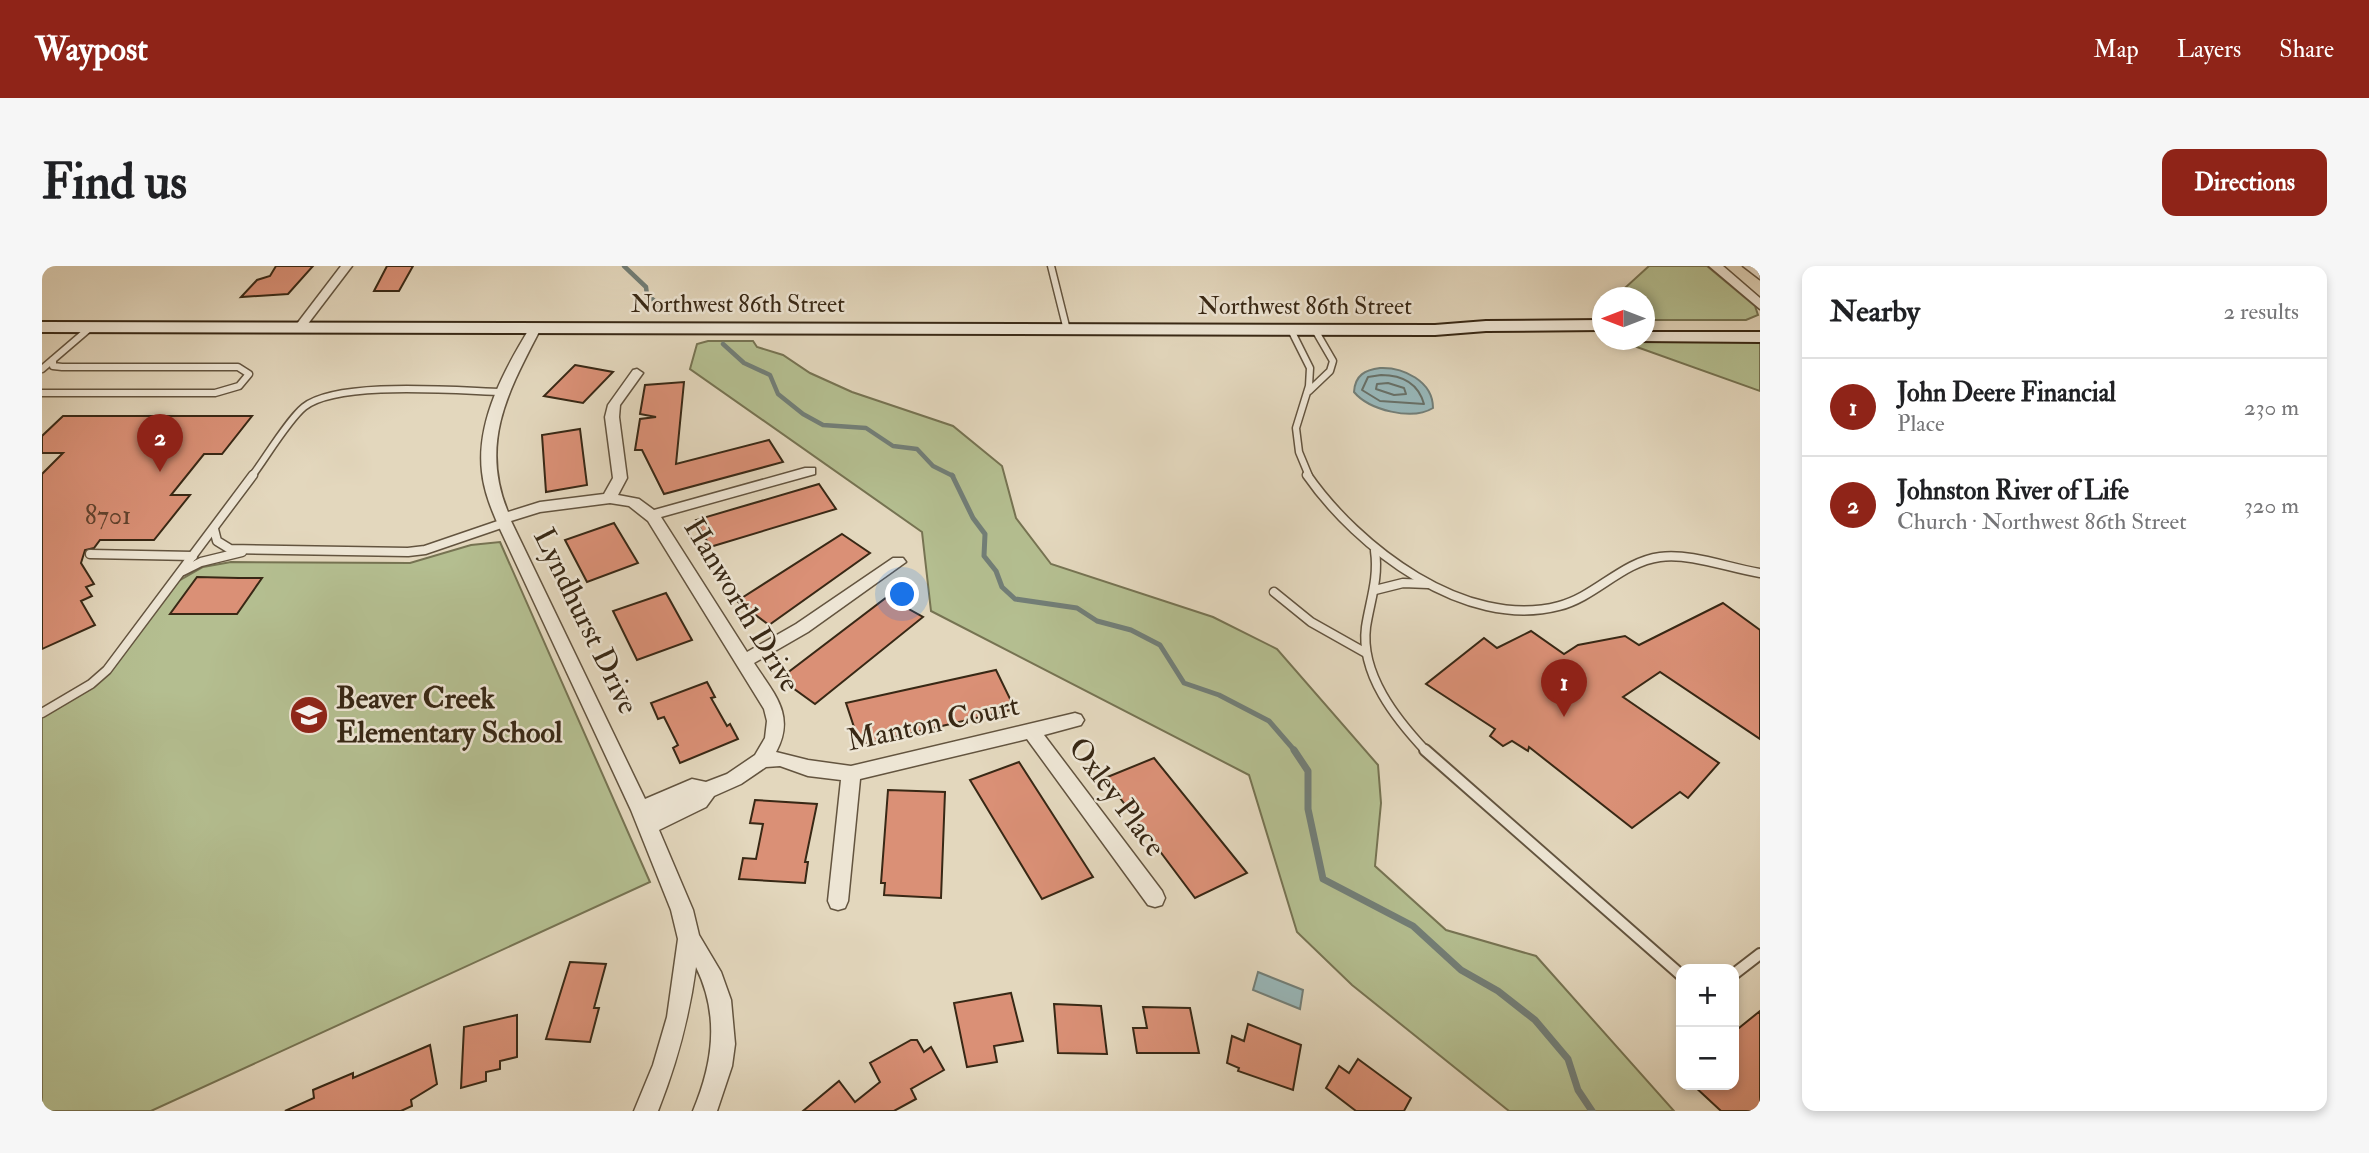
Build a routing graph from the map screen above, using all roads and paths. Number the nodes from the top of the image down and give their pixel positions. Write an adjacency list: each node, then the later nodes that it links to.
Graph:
1 (347, 266): 12 (street)
2 (1051, 266): 14 (lane)
3 (1715, 266): 6 (street)
4 (1749, 266): 5 (street)
5 (1760, 275)
6 (1760, 304)
7 (1655, 324): 9 (main road)
8 (1592, 325): 17 (main road, Northwest 86th Street)
9 (1760, 325)
10 (42, 327): 11 (main road, Northwest 86th Street)
11 (91, 327): 12 (main road, Northwest 86th Street); 21 (lane)
12 (300, 327): 13 (main road, Northwest 86th Street)
13 (535, 328): 14 (main road, Northwest 86th Street); 25 (street, Lyndhurst Drive)
14 (1067, 330): 15 (main road, Northwest 86th Street)
15 (1291, 330): 16 (main road, Northwest 86th Street); 24 (lane)
16 (1315, 330): 17 (main road, Northwest 86th Street); 24 (lane)
17 (1435, 330): 18 (main road, Northwest 86th Street)
18 (1592, 337)
19 (1655, 337): 20 (main road)
20 (1760, 337)
21 (53, 360): 22 (lane); 26 (lane)
22 (42, 369)
23 (637, 373): 28 (street)
24 (1309, 391): 33 (lane)
25 (503, 392): 30 (street, Lyndhurst Drive); 31 (lane)
26 (42, 393)
27 (810, 471): 29 (street)
28 (610, 497): 29 (street, Hanworth Drive); 30 (street, Hanworth Drive)
29 (652, 514): 43 (street, Hanworth Drive)
30 (505, 524): 32 (lane); 49 (street, Lyndhurst Drive)
31 (214, 529): 32 (lane); 35 (lane)
32 (251, 550): 38 (lane)
33 (1375, 551): 39 (lane); 40 (lane)
34 (90, 554): 35 (lane)
35 (193, 556): 38 (lane)
36 (898, 562): 43 (street)
37 (1760, 573): 39 (lane)
38 (178, 574): 44 (lane)
39 (1433, 584): 40 (lane)
40 (1375, 590): 42 (lane)
41 (1274, 592): 42 (lane)
42 (1366, 653): 55 (lane)
43 (744, 661): 47 (street, Hanworth Drive)
44 (42, 713)
45 (1075, 720): 46 (street, Manton Court)
46 (1031, 731): 48 (street, Manton Court); 50 (street, Oxley Place)
47 (762, 760): 48 (street, Manton Court); 49 (street)
48 (852, 774): 51 (street)
49 (644, 818): 52 (street, Lyndhurst Drive)
50 (1155, 898)
51 (838, 901)
52 (689, 939): 56 (street, Lyndhurst Drive); 57 (street, Lyndhurst Drive)
53 (1760, 954): 54 (lane)
54 (1739, 970)
55 (1676, 971)
56 (646, 1111)
57 (705, 1111)

